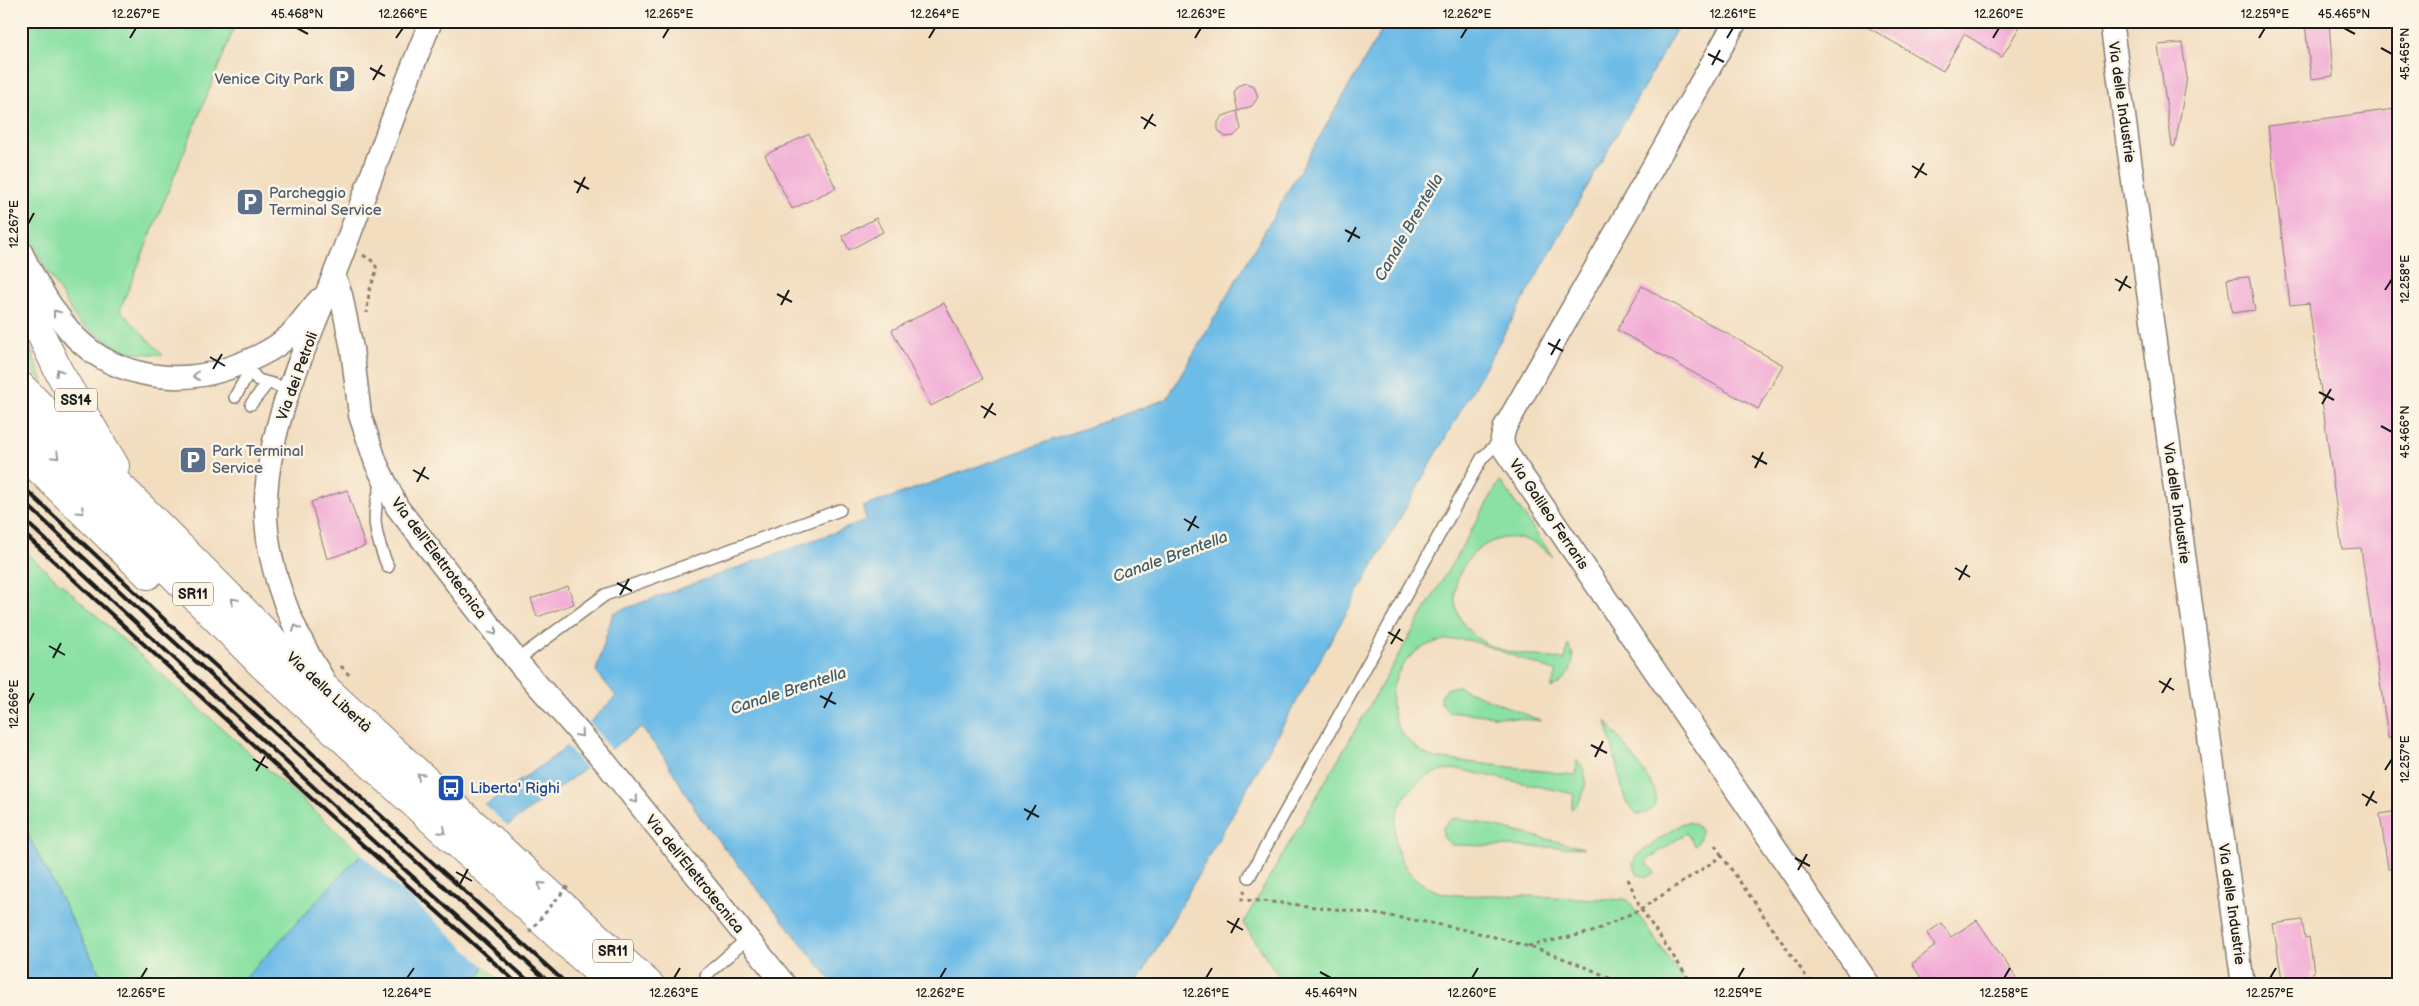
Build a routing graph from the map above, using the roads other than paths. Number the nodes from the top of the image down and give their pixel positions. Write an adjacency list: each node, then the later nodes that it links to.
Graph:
1 (431, 21): 5 (street, Via dei Petroli)
2 (1736, 21): 16 (street)
3 (2111, 21): 33 (street, Via delle Industrie)
4 (21, 252): 8 (street, Via dei Petroli, one-way to 4)
5 (331, 283): 7 (street, Via dei Petroli); 9 (street, Via dei Petroli); 18 (street, Via dell'Elettrotecnica)
6 (21, 293): 19 (highway, SS14, one-way to 6)
7 (274, 347): 8 (street, Via dei Petroli); 9 (street)
8 (247, 367): 10 (lane); 13 (lane)
9 (299, 368): 12 (street, Via dei Petroli)
10 (267, 384): 12 (lane); 14 (lane)
11 (21, 386): 19 (highway, Via della Libertà / SR11)
12 (290, 389): 23 (street, Via dei Petroli, one-way to 12)
13 (235, 397)
14 (251, 404)
15 (21, 422): 24 (highway, Via della Libertà / SR11, one-way to 24)
16 (1502, 439): 25 (lane); 32 (street, Via Galileo Ferraris)
17 (21, 452): 24 (highway, one-way to 24)
18 (383, 480): 21 (lane); 22 (street, Via dell'Elettrotecnica, one-way to 22)
19 (138, 504): 23 (highway, Via della Libertà / SR11, one-way to 19)
20 (840, 510): 22 (lane)
21 (388, 567)
22 (516, 660): 27 (street, Via dell'Elettrotecnica, one-way to 27)
23 (350, 712): 24 (highway, Via della Libertà / SR11)
24 (376, 753): 26 (highway, Via della Libertà / SR11)
25 (1249, 877)
26 (568, 928): 29 (highway, Via della Libertà / SR11); 30 (highway, Via della Libertà / SR11)
27 (748, 939): 28 (lane); 31 (street, Via dell'Elettrotecnica)
28 (706, 975)
29 (612, 985)
30 (650, 985)
31 (785, 985)
32 (1869, 985)
33 (2243, 985)

